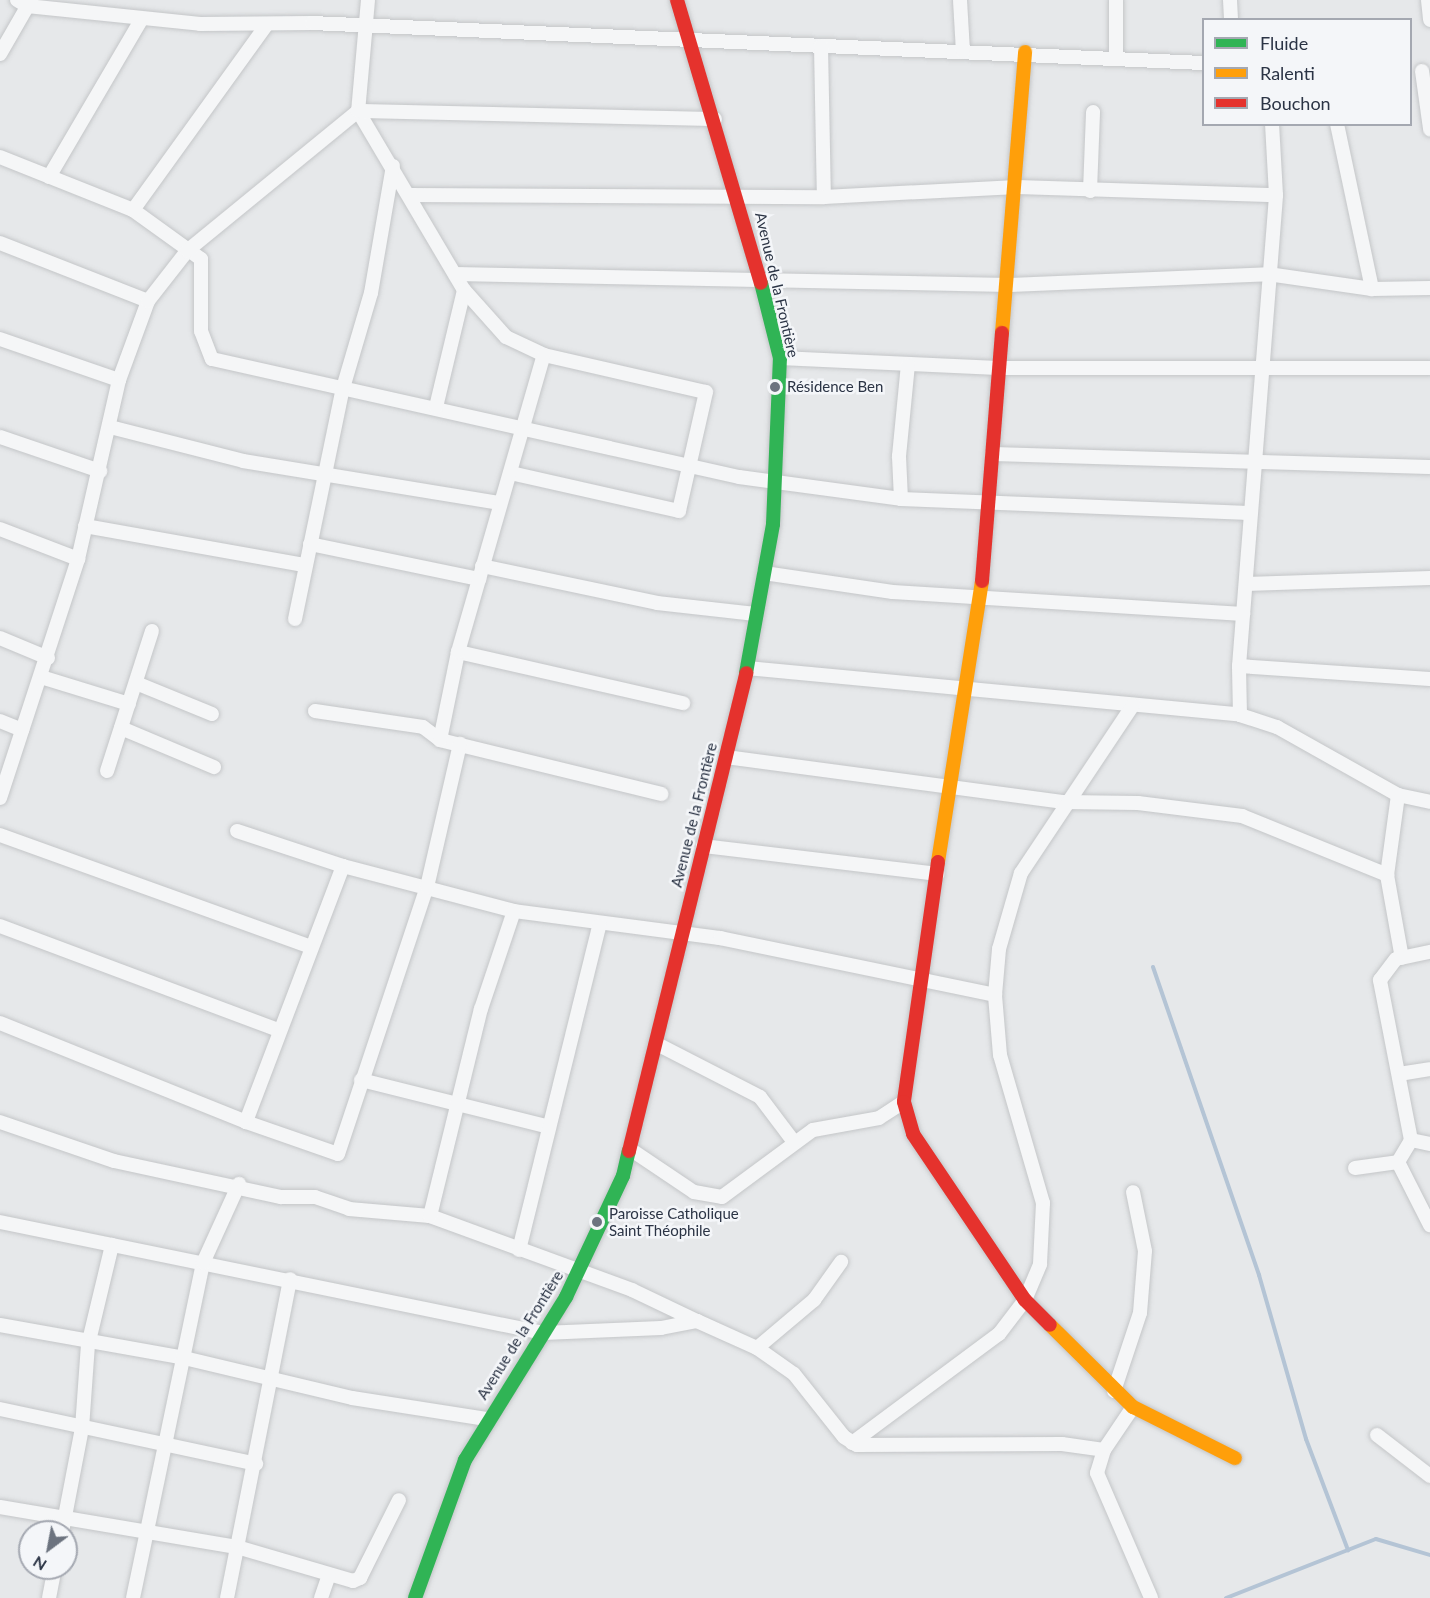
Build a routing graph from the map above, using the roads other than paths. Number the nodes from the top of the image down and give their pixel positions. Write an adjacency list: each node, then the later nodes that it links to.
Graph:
1 (368, 0): 12 (street)
2 (677, 0): 13 (street, Avenue de la Frontière)
3 (960, 0): 15 (street)
4 (1116, 0): 18 (street)
5 (1230, 0): 8 (street)
6 (1428, 0): 10 (street)
7 (25, 2): 9 (street); 17 (street)
8 (1231, 18)
9 (141, 20): 11 (street); 29 (street)
10 (1430, 20)
11 (267, 24): 12 (street); 36 (street)
12 (364, 26): 13 (street); 21 (street)
13 (691, 39): 14 (street); 23 (street, Avenue de la Frontière)
14 (821, 46): 15 (street); 35 (street)
15 (963, 52): 16 (street)
16 (1025, 52): 18 (street); 30 (street)
17 (0, 54)
18 (1116, 58): 19 (street)
19 (1202, 63)
20 (1421, 71): 26 (street)
21 (358, 111): 23 (street); 28 (street); 38 (street)
22 (1093, 112): 31 (street)
23 (715, 119): 33 (street, Avenue de la Frontière)
24 (1272, 126): 34 (street)
25 (1337, 126): 44 (street)
26 (1430, 129)
27 (0, 157): 29 (street)
28 (393, 166): 32 (street); 55 (street)
29 (49, 177): 36 (street)
30 (1017, 188): 31 (street); 35 (street); 42 (street)
31 (1090, 191): 34 (street)
32 (409, 195): 33 (street); 39 (street)
33 (738, 195): 35 (street); 41 (street, Avenue de la Frontière)
34 (1276, 195): 40 (street)
35 (824, 197)
36 (134, 210): 38 (street)
37 (0, 243): 46 (street)
38 (187, 251): 46 (street); 55 (street)
39 (455, 274): 41 (street); 45 (street)
40 (1268, 274): 42 (street); 44 (street); 52 (street)
41 (759, 278): 42 (street); 49 (street, Avenue de la Frontière)
42 (1010, 285): 51 (street)
43 (1430, 288): 44 (street)
44 (1372, 289)
45 (464, 290): 48 (street); 56 (street)
46 (148, 301): 54 (street)
47 (0, 339): 54 (street)
48 (544, 355): 57 (street); 62 (street)
49 (780, 358): 50 (street); 67 (street, Avenue de la Frontière)
50 (908, 365): 51 (street); 68 (street)
51 (998, 368): 52 (street); 60 (street)
52 (1263, 368): 53 (street); 61 (street)
53 (1430, 368)
54 (119, 380): 58 (street)
55 (343, 388): 56 (street); 65 (street)
56 (436, 407): 57 (street)
57 (525, 425): 62 (street); 66 (street)
58 (110, 427): 64 (street); 65 (street)
59 (0, 437): 64 (street)
60 (992, 454): 61 (street); 69 (street)
61 (1255, 462): 63 (street); 71 (street)
62 (691, 466): 66 (street); 67 (street)
63 (1430, 467)
64 (100, 471): 72 (street)
65 (326, 473): 70 (street); 74 (street)
66 (510, 473): 70 (street)
67 (777, 480): 68 (street); 78 (street, Avenue de la Frontière)
68 (902, 500): 69 (street)
69 (988, 502): 71 (street); 81 (street)
70 (499, 503): 77 (street)
71 (1251, 513): 80 (street)
72 (85, 526): 75 (street); 76 (street)
73 (0, 529): 75 (street)
74 (310, 544): 76 (street); 77 (street)
75 (78, 559): 88 (street)
76 (303, 565): 84 (street)
77 (480, 573): 82 (street); 87 (street)
78 (764, 573): 81 (street); 82 (street, Avenue de la Frontière)
79 (1430, 578): 80 (street)
80 (1245, 584): 83 (street)
81 (981, 599): 83 (street); 94 (street)
82 (755, 614): 90 (street, Avenue de la Frontière)
83 (1243, 614): 89 (street)
84 (294, 619)
85 (152, 631): 93 (street)
86 (0, 638): 88 (street)
87 (458, 652): 95 (street); 104 (street)
88 (48, 658): 91 (street)
89 (1239, 666): 92 (street); 100 (street)
90 (747, 668): 94 (street); 106 (street, Avenue de la Frontière)
91 (41, 677): 96 (street); 103 (street)
92 (1430, 679)
93 (136, 683): 96 (street); 99 (street)
94 (967, 687): 97 (street); 109 (street)
95 (683, 703)
96 (129, 704): 102 (street)
97 (1133, 705): 100 (street); 113 (street)
98 (315, 711): 104 (street)
99 (212, 714)
100 (1240, 715): 111 (street)
101 (0, 721): 103 (street)
102 (121, 728): 107 (street); 108 (street)
103 (22, 730): 112 (street)
104 (440, 740): 105 (street)
105 (460, 744): 110 (street); 121 (street)
106 (726, 757): 109 (street); 117 (street, Avenue de la Frontière)
107 (214, 767)
108 (107, 771)
109 (952, 783): 113 (street); 119 (street)
110 (661, 794)
111 (1398, 795): 114 (street); 120 (street)
112 (0, 798)
113 (1064, 802): 120 (street); 130 (street)
114 (1430, 802)
115 (237, 831): 118 (street)
116 (0, 835): 126 (street)
117 (703, 846): 119 (street); 125 (street, Avenue de la Frontière)
118 (343, 866): 121 (street); 126 (street)
119 (937, 874): 129 (street)
120 (1387, 875): 128 (street)
121 (427, 887): 122 (street); 136 (street)
122 (514, 911): 124 (street); 137 (street)
123 (0, 926): 132 (street)
124 (599, 926): 125 (street); 141 (street)
125 (686, 933): 129 (street); 133 (street, Avenue de la Frontière)
126 (311, 947): 132 (street)
127 (1430, 952): 128 (street)
128 (1402, 958): 135 (street)
129 (918, 982): 130 (street); 138 (street)
130 (995, 995): 159 (street)
131 (0, 1023): 140 (street)
132 (278, 1030): 140 (street)
133 (657, 1044): 143 (street); 145 (street, Avenue de la Frontière)
134 (1430, 1069): 135 (street)
135 (1399, 1074): 142 (street)
136 (362, 1080): 137 (street); 140 (street)
137 (459, 1101): 141 (street); 150 (street)
138 (904, 1102): 143 (street); 159 (street)
139 (0, 1122): 148 (street)
140 (246, 1122)
141 (546, 1125): 154 (street)
142 (1411, 1140): 144 (street); 146 (street)
143 (794, 1142): 145 (street)
144 (1430, 1144)
145 (630, 1149): 157 (street, Avenue de la Frontière)
146 (1398, 1162): 147 (street); 152 (street)
147 (1355, 1168)
148 (239, 1184): 150 (street); 156 (street)
149 (1133, 1192): 167 (street)
150 (430, 1216): 154 (street)
151 (0, 1222): 153 (street)
152 (1429, 1224)
153 (112, 1245): 156 (street); 163 (street)
154 (519, 1250): 157 (street)
155 (841, 1262): 164 (street)
156 (203, 1263): 158 (street); 165 (street)
157 (579, 1272): 160 (street); 162 (street, Avenue de la Frontière)
158 (290, 1279): 162 (street); 166 (street)
159 (1025, 1300): 167 (street); 174 (street)
160 (697, 1321): 162 (street); 164 (street)
161 (0, 1325): 163 (street)
162 (543, 1333): 170 (street, Avenue de la Frontière)
163 (88, 1345): 165 (street); 171 (street)
164 (757, 1348): 174 (street)
165 (180, 1357): 166 (street); 173 (street)
166 (273, 1379): 170 (street); 177 (street)
167 (1114, 1391): 168 (street)
168 (1133, 1407): 175 (street); 176 (street)
169 (0, 1409): 171 (street)
170 (486, 1419): 192 (street, Avenue de la Frontière)
171 (82, 1428): 173 (street); 182 (street)
172 (1377, 1435): 178 (street)
173 (161, 1443): 177 (street); 184 (street)
174 (852, 1443): 175 (street)
175 (1104, 1450): 193 (street)
176 (1235, 1458)
177 (256, 1464): 185 (street)
178 (1430, 1476)
179 (399, 1500): 186 (street)
180 (0, 1507): 181 (street)
181 (46, 1520)
182 (64, 1520)
183 (78, 1526): 184 (street)
184 (144, 1533): 185 (street); 189 (street)
185 (237, 1547): 186 (street); 190 (street)
186 (329, 1575): 191 (street)
187 (53, 1580): 188 (street)
188 (49, 1598)
189 (133, 1598)
190 (227, 1598)
191 (321, 1598)
192 (415, 1598)
193 (1151, 1598)

